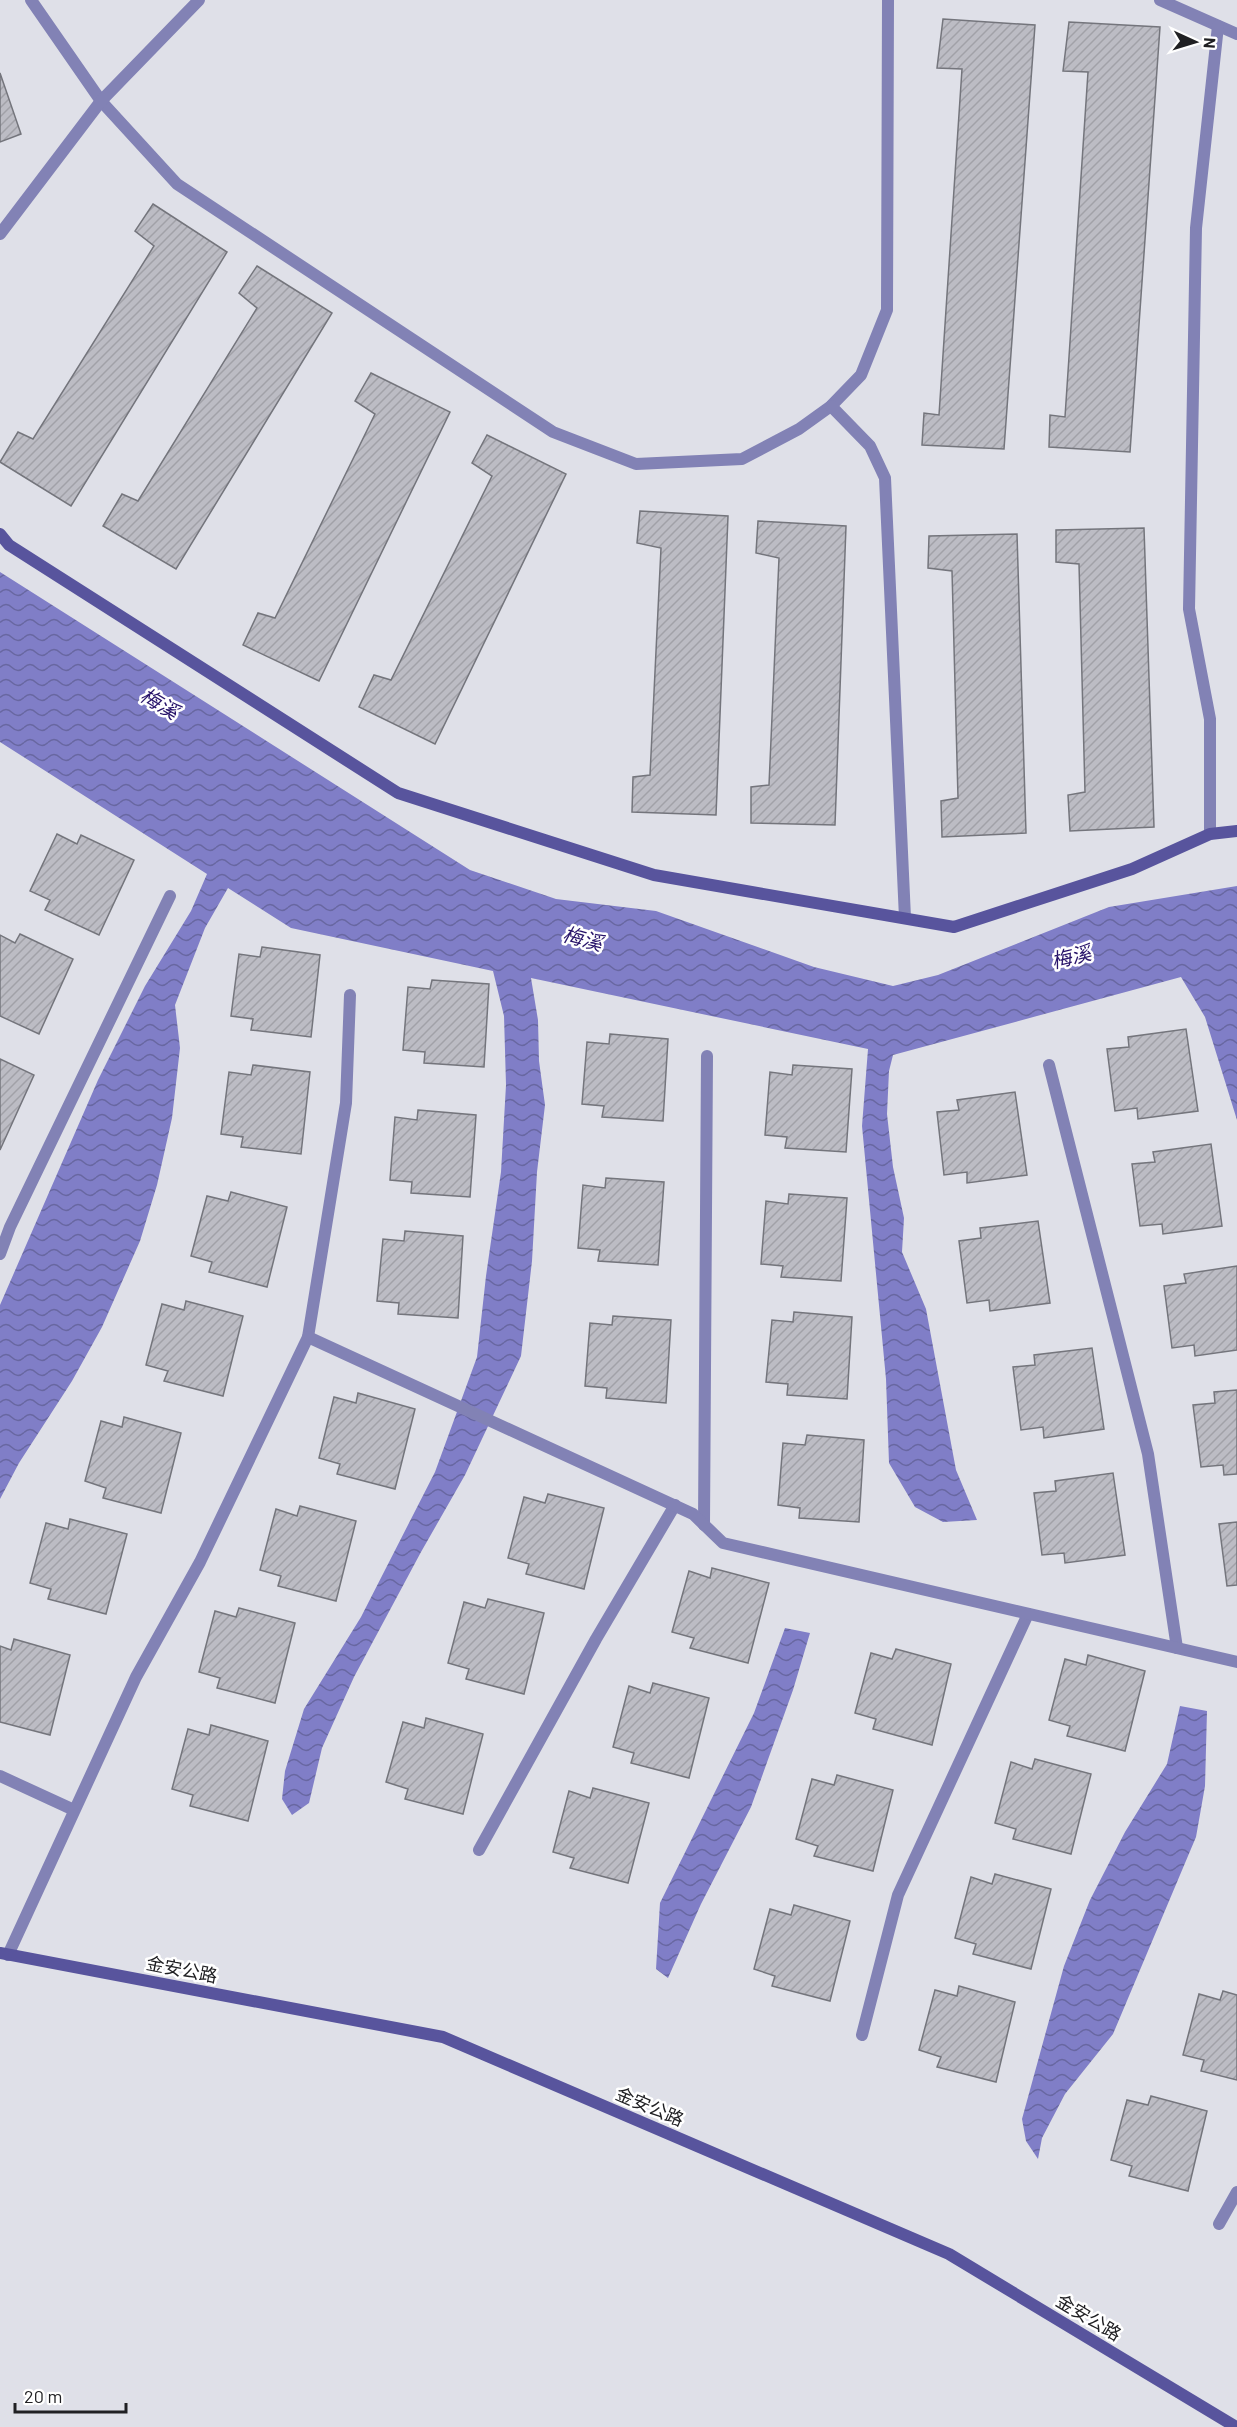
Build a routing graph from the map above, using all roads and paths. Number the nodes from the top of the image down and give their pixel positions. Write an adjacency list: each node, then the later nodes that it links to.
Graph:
1 (31, 0): 7 (street)
2 (200, 0): 7 (street)
3 (888, 0): 9 (street)
4 (1160, 0): 5 (street)
5 (1218, 26): 6 (street); 12 (street)
6 (1237, 34)
7 (101, 101): 8 (street); 9 (street)
8 (0, 234)
9 (831, 406): 14 (street)
10 (0, 534): 14 (street)
11 (1237, 831): 12 (street)
12 (1210, 834): 14 (street)
13 (170, 896): 18 (street)
14 (905, 918)
15 (350, 995): 19 (street)
16 (707, 1056): 21 (street)
17 (1049, 1065): 23 (street)
18 (0, 1254)
19 (308, 1337): 20 (street); 26 (street)
20 (675, 1505): 21 (street); 27 (street)
21 (704, 1525): 22 (street)
22 (1028, 1614): 23 (street); 29 (street)
23 (1177, 1648): 24 (street)
24 (1237, 1662)
25 (0, 1776): 26 (street)
26 (74, 1810): 28 (street)
27 (480, 1850)
28 (4, 1954): 32 (street, 金安公路)
29 (862, 2035)
30 (1237, 2192): 31 (street)
31 (1219, 2224)
32 (1236, 2427)

